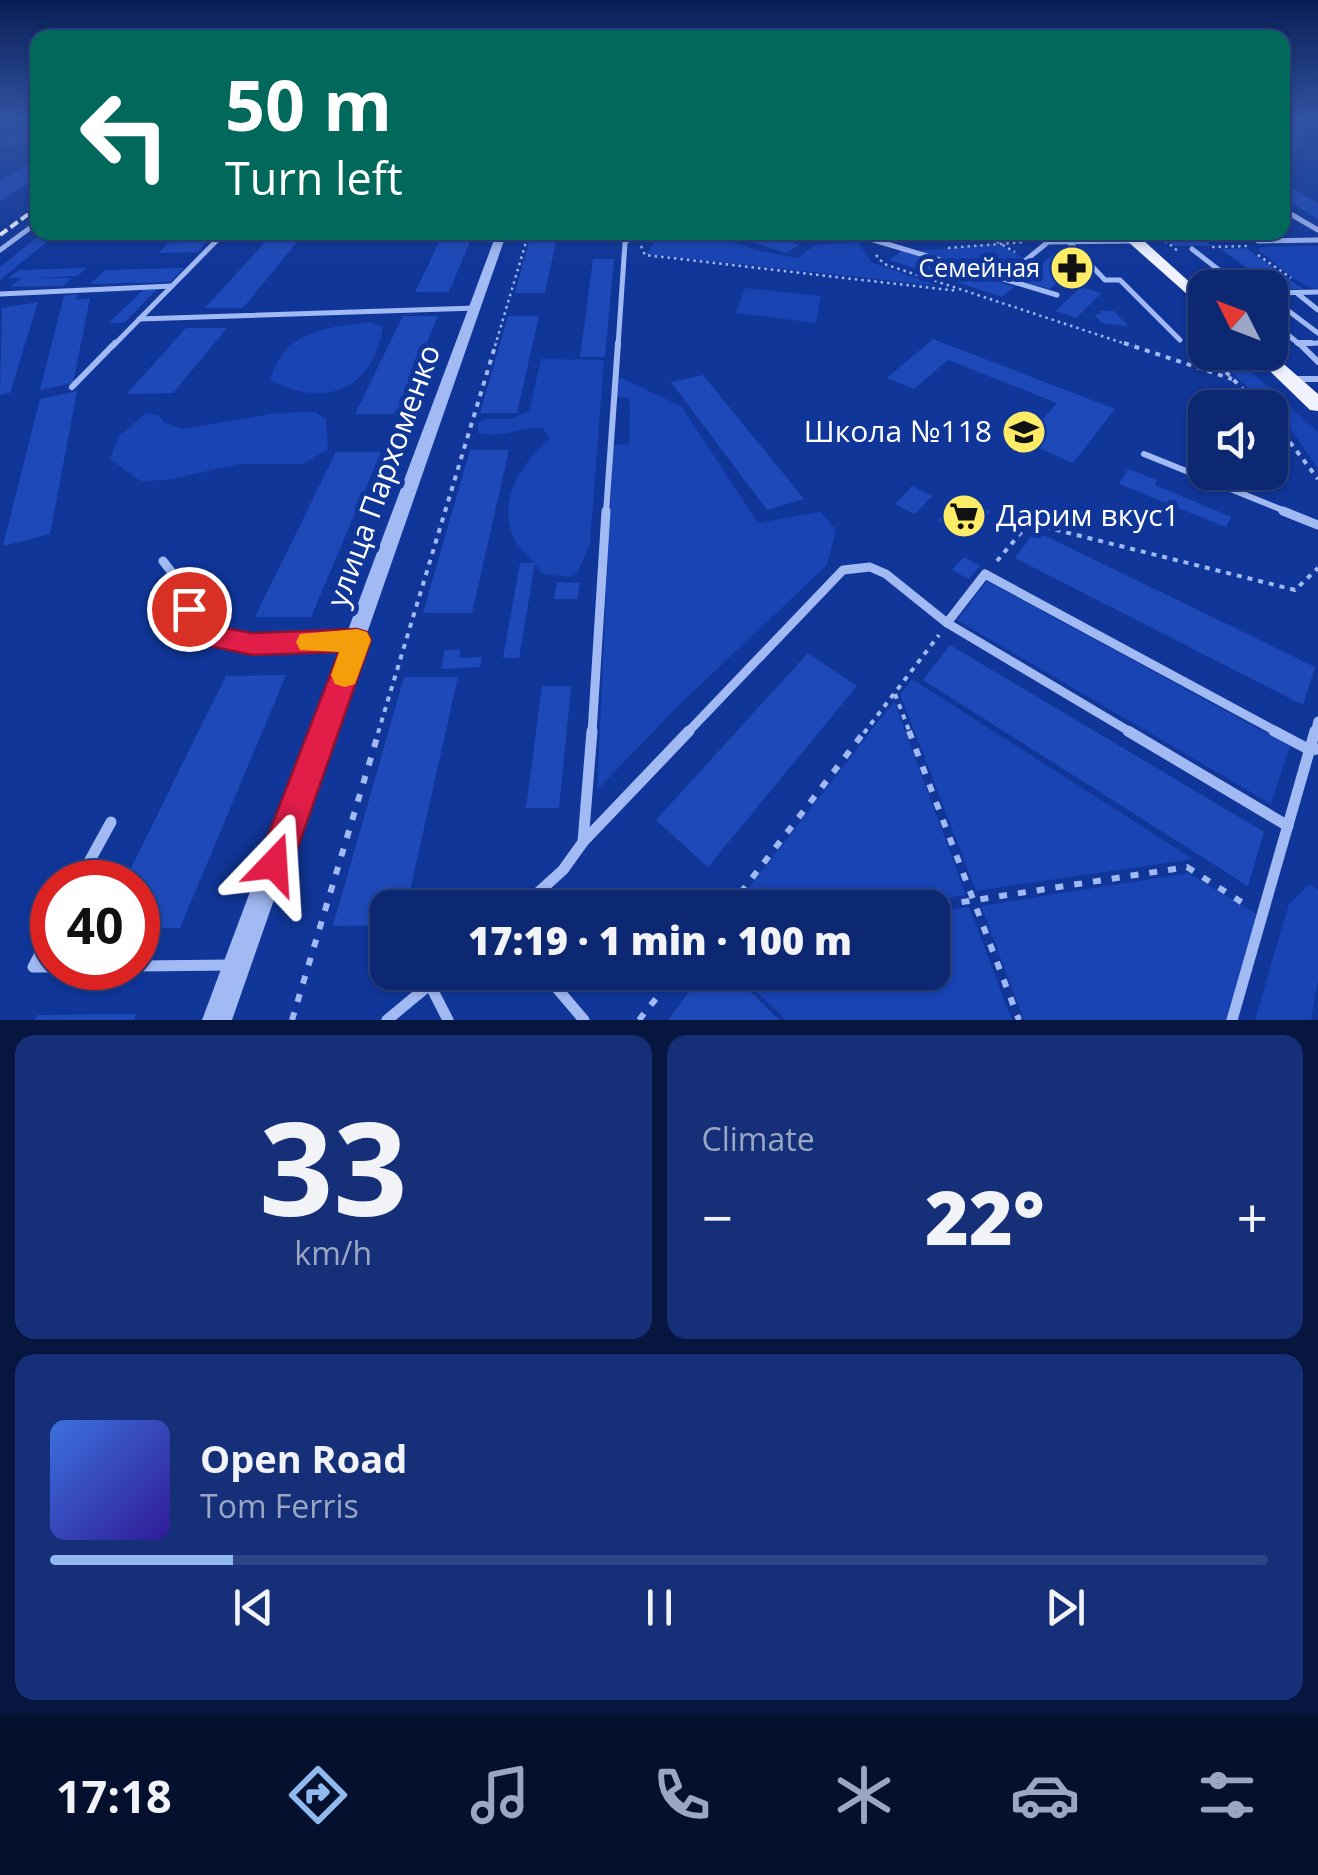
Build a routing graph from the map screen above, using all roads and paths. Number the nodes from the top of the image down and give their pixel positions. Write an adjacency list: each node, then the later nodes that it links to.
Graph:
1 (1290, 213): 3 (lane)
2 (30, 228): 22 (lane)
3 (1318, 230)
4 (217, 240): 28 (lane)
5 (499, 240): 36 (street, улица Пархоменко)
6 (527, 240): 82 (path)
7 (627, 240): 68 (lane)
8 (635, 240): 30 (path)
9 (862, 240): 10 (lane); 30 (path)
10 (879, 240): 23 (lane)
11 (992, 240): 19 (path)
12 (1094, 240): 15 (lane)
13 (1132, 240): 29 (main road)
14 (1318, 240): 16 (lane)
15 (1082, 241): 18 (lane)
16 (1258, 241): 20 (path)
17 (1048, 242): 18 (lane); 19 (path); 24 (lane)
18 (1068, 242): 42 (lane)
19 (998, 244): 23 (path); 24 (path)
20 (1246, 247): 21 (path); 27 (path)
21 (1192, 248): 25 (lane)
22 (0, 250)
23 (913, 250): 26 (lane)
24 (1028, 258): 26 (lane)
25 (1220, 270)
26 (1004, 278): 35 (lane)
27 (1291, 279)
28 (172, 286): 33 (lane); 39 (lane)
29 (1188, 287)
30 (970, 292): 48 (path)
31 (1318, 292): 32 (lane)
32 (1296, 293): 34 (lane); 38 (lane)
33 (0, 294)
34 (1288, 294)
35 (1056, 295)
36 (476, 308): 39 (lane); 62 (street, улица Пархоменко)
37 (1288, 310): 41 (lane)
38 (1318, 310)
39 (139, 319): 51 (lane)
40 (1288, 334): 44 (lane)
41 (1318, 334)
42 (1180, 340)
43 (1318, 343): 44 (lane)
44 (1300, 344): 45 (lane)
45 (1318, 362)
46 (1279, 370): 50 (main road)
47 (1226, 372): 48 (path)
48 (1232, 379): 52 (path)
49 (1318, 379): 50 (lane)
50 (1290, 380): 53 (main road)
51 (72, 386)
52 (1243, 390)
53 (1318, 405)
54 (1288, 439): 56 (path)
55 (1144, 454): 57 (lane)
56 (1317, 475)
57 (1318, 526)
58 (163, 560): 62 (lane)
59 (1318, 568): 60 (path)
60 (985, 574): 61 (lane); 65 (lane)
61 (947, 623): 63 (path); 67 (lane); 68 (lane)
62 (357, 640): 75 (street, улица Пархоменко)
63 (894, 694): 71 (path); 72 (path)
64 (1318, 722): 65 (lane)
65 (1314, 750): 67 (lane)
66 (110, 822): 69 (lane)
67 (1288, 826): 74 (lane)
68 (583, 842): 70 (lane)
69 (90, 860)
70 (541, 890)
71 (742, 890)
72 (973, 900): 73 (path); 74 (path); 87 (path)
73 (950, 904)
74 (1262, 915): 88 (lane)
75 (237, 965): 76 (lane); 81 (street, улица Пархоменко)
76 (160, 966)
77 (424, 990): 83 (lane)
78 (433, 990): 84 (lane)
79 (558, 990): 85 (lane)
80 (663, 990): 86 (path)
81 (217, 1020)
82 (292, 1020)
83 (388, 1020)
84 (448, 1020)
85 (584, 1020)
86 (639, 1020)
87 (1019, 1020)
88 (1232, 1020)

